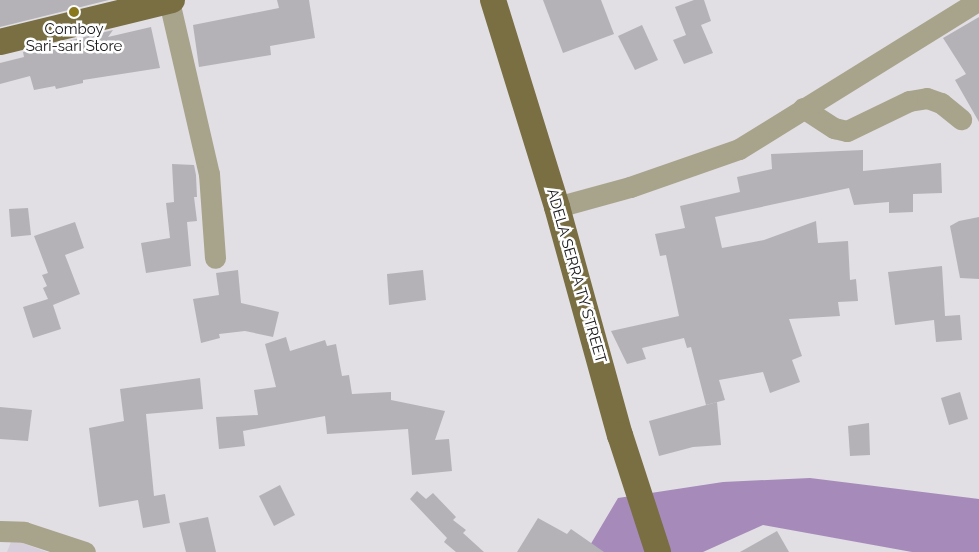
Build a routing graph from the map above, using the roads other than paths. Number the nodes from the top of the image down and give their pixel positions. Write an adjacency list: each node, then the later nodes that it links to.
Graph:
1 (493, 0): 7 (main road, ADELA SERRA TY STREET)
2 (979, 0): 5 (street)
3 (165, 1): 4 (main road); 8 (street)
4 (0, 42)
5 (803, 108): 6 (street); 7 (street)
6 (961, 119)
7 (557, 207): 11 (main road, ADELA SERRA TY STREET)
8 (215, 258)
9 (0, 532): 10 (street)
10 (85, 552)
11 (658, 552)

